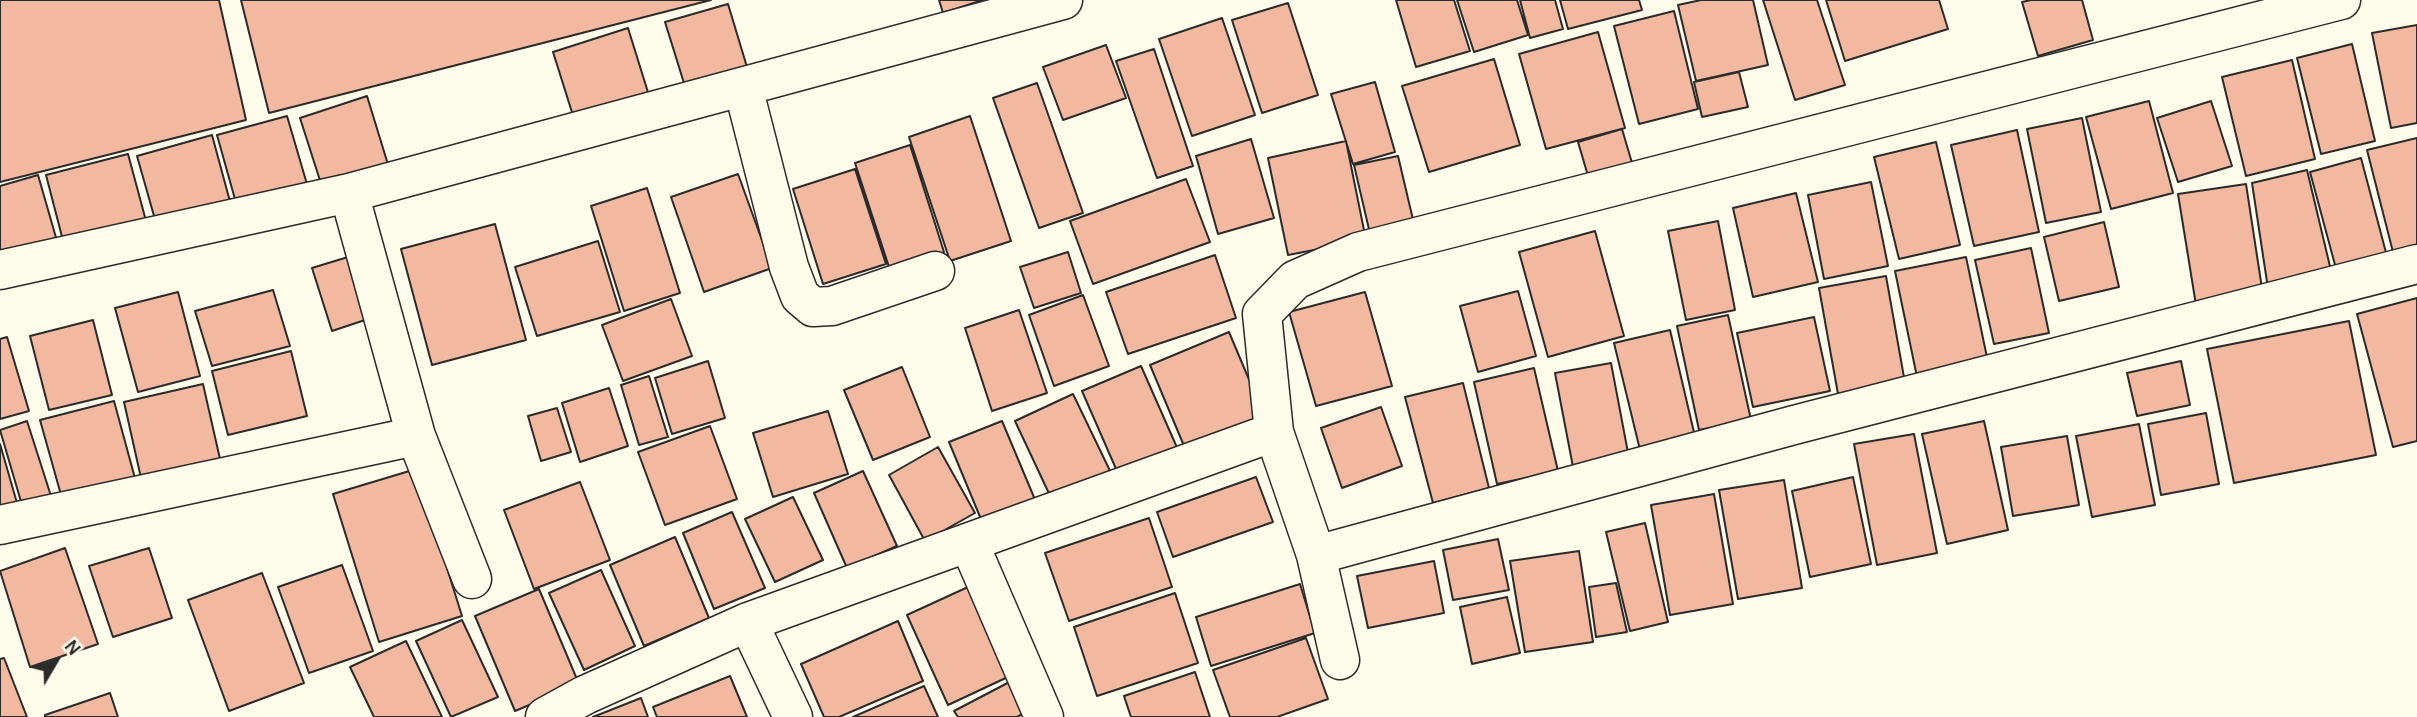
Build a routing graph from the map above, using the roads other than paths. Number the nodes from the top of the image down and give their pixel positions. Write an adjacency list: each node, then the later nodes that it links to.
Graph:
1 (1063, 0): 3 (street)
2 (2341, 0): 8 (street)
3 (743, 87): 4 (street); 7 (street)
4 (349, 193): 6 (street); 9 (street)
5 (2417, 264): 12 (street)
6 (0, 270)
7 (935, 271)
8 (1273, 432): 11 (street); 12 (street)
9 (416, 436): 10 (street); 13 (street)
10 (0, 524)
11 (969, 542): 14 (street); 18 (street)
12 (1316, 555): 15 (street)
13 (472, 579)
14 (748, 622): 16 (street); 17 (street)
15 (1340, 660)
16 (545, 717)
17 (793, 717)
18 (1044, 717)

